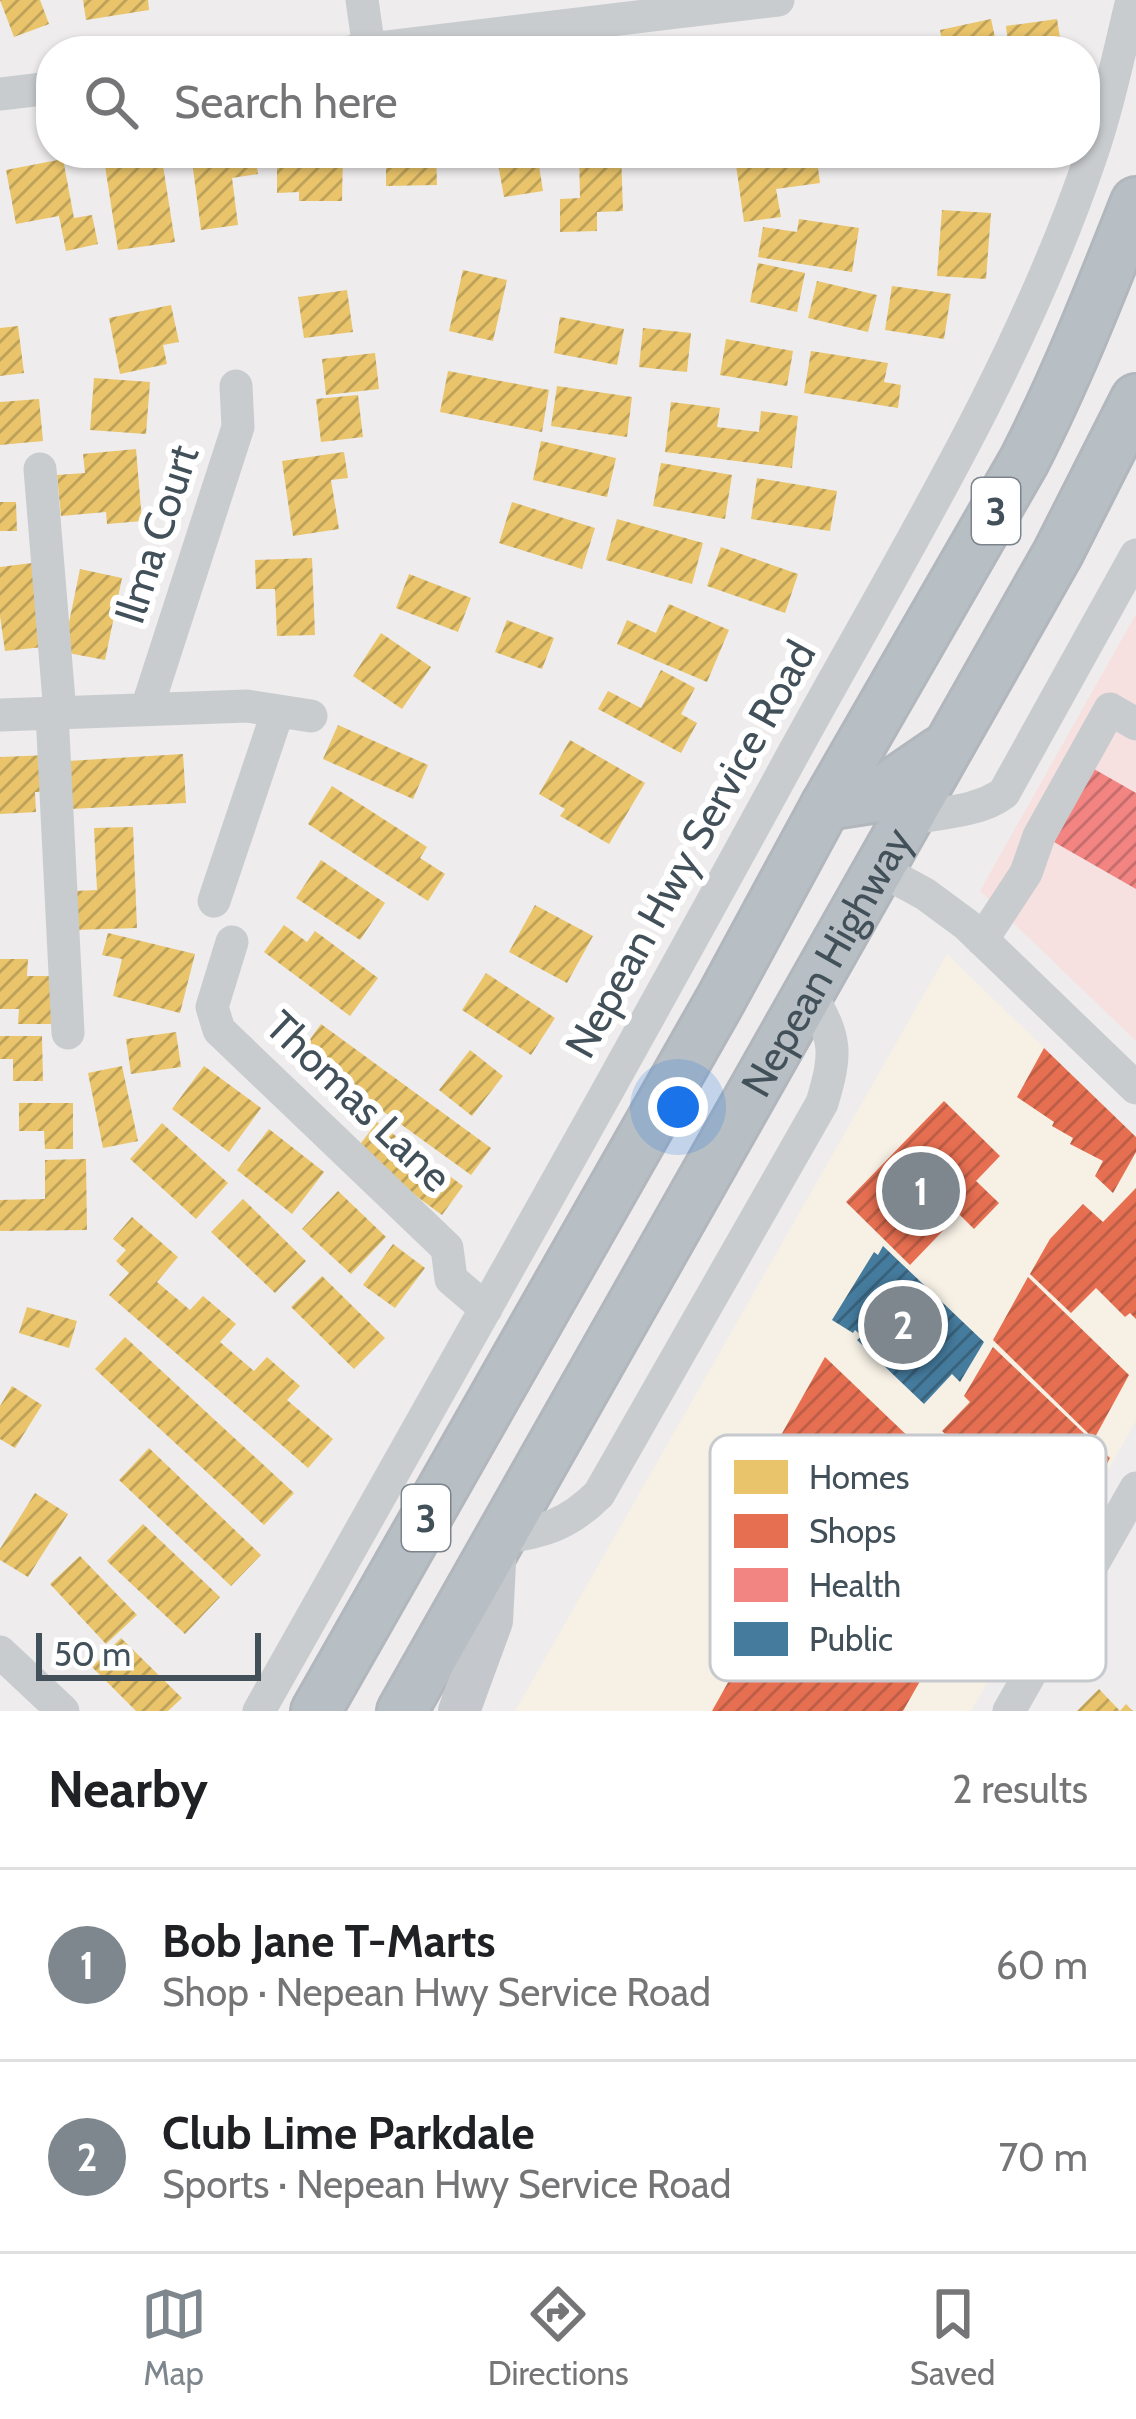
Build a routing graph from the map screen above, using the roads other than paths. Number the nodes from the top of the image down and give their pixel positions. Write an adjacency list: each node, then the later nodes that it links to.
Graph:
1 (362, 0): 4 (street)
2 (778, 0): 5 (street)
3 (1132, 0): 8 (street, Nepean Hwy Service Road)
4 (361, 36)
5 (478, 36)
6 (36, 90): 7 (street)
7 (0, 94)
8 (1100, 128)
9 (1086, 168): 20 (street, Nepean Hwy Service Road)
10 (1136, 202): 21 (highway, Nepean Highway / 3)
11 (236, 386): 15 (street, Ilma Court)
12 (1136, 399): 19 (highway, Nepean Highway / 3)
13 (40, 469): 16 (street)
14 (1136, 555): 22 (street)
15 (146, 708): 16 (street); 24 (street)
16 (56, 712): 17 (street); 29 (street)
17 (0, 715)
18 (1136, 724): 26 (street)
19 (950, 744): 21 (highway); 22 (highway, Nepean Highway / 3)
20 (780, 778): 21 (street, Nepean Highway); 31 (street, Nepean Hwy Service Road)
21 (826, 805): 25 (highway, Nepean Highway / 3)
22 (908, 819): 23 (highway, Nepean Highway / 3)
23 (879, 869): 25 (highway); 26 (street); 28 (highway, Nepean Highway / 3)
24 (214, 901)
25 (773, 907): 36 (highway, Nepean Highway / 3)
26 (982, 940): 30 (street)
27 (232, 942): 31 (street, Thomas Lane)
28 (810, 994): 33 (highway, Nepean Highway / 3); 33 (street)
29 (68, 1033)
30 (1136, 1088)
31 (485, 1309): 40 (street, Nepean Hwy Service Road)
32 (1136, 1488): 34 (street)
33 (498, 1540): 38 (highway, Nepean Highway / 3); 42 (main road)
34 (1106, 1541)
35 (0, 1652): 39 (street)
36 (346, 1660): 38 (highway); 41 (highway, Nepean Highway / 3)
37 (1026, 1681): 43 (street)
38 (405, 1704)
39 (63, 1711)
40 (259, 1711)
41 (316, 1711)
42 (459, 1711)
43 (1009, 1711)

